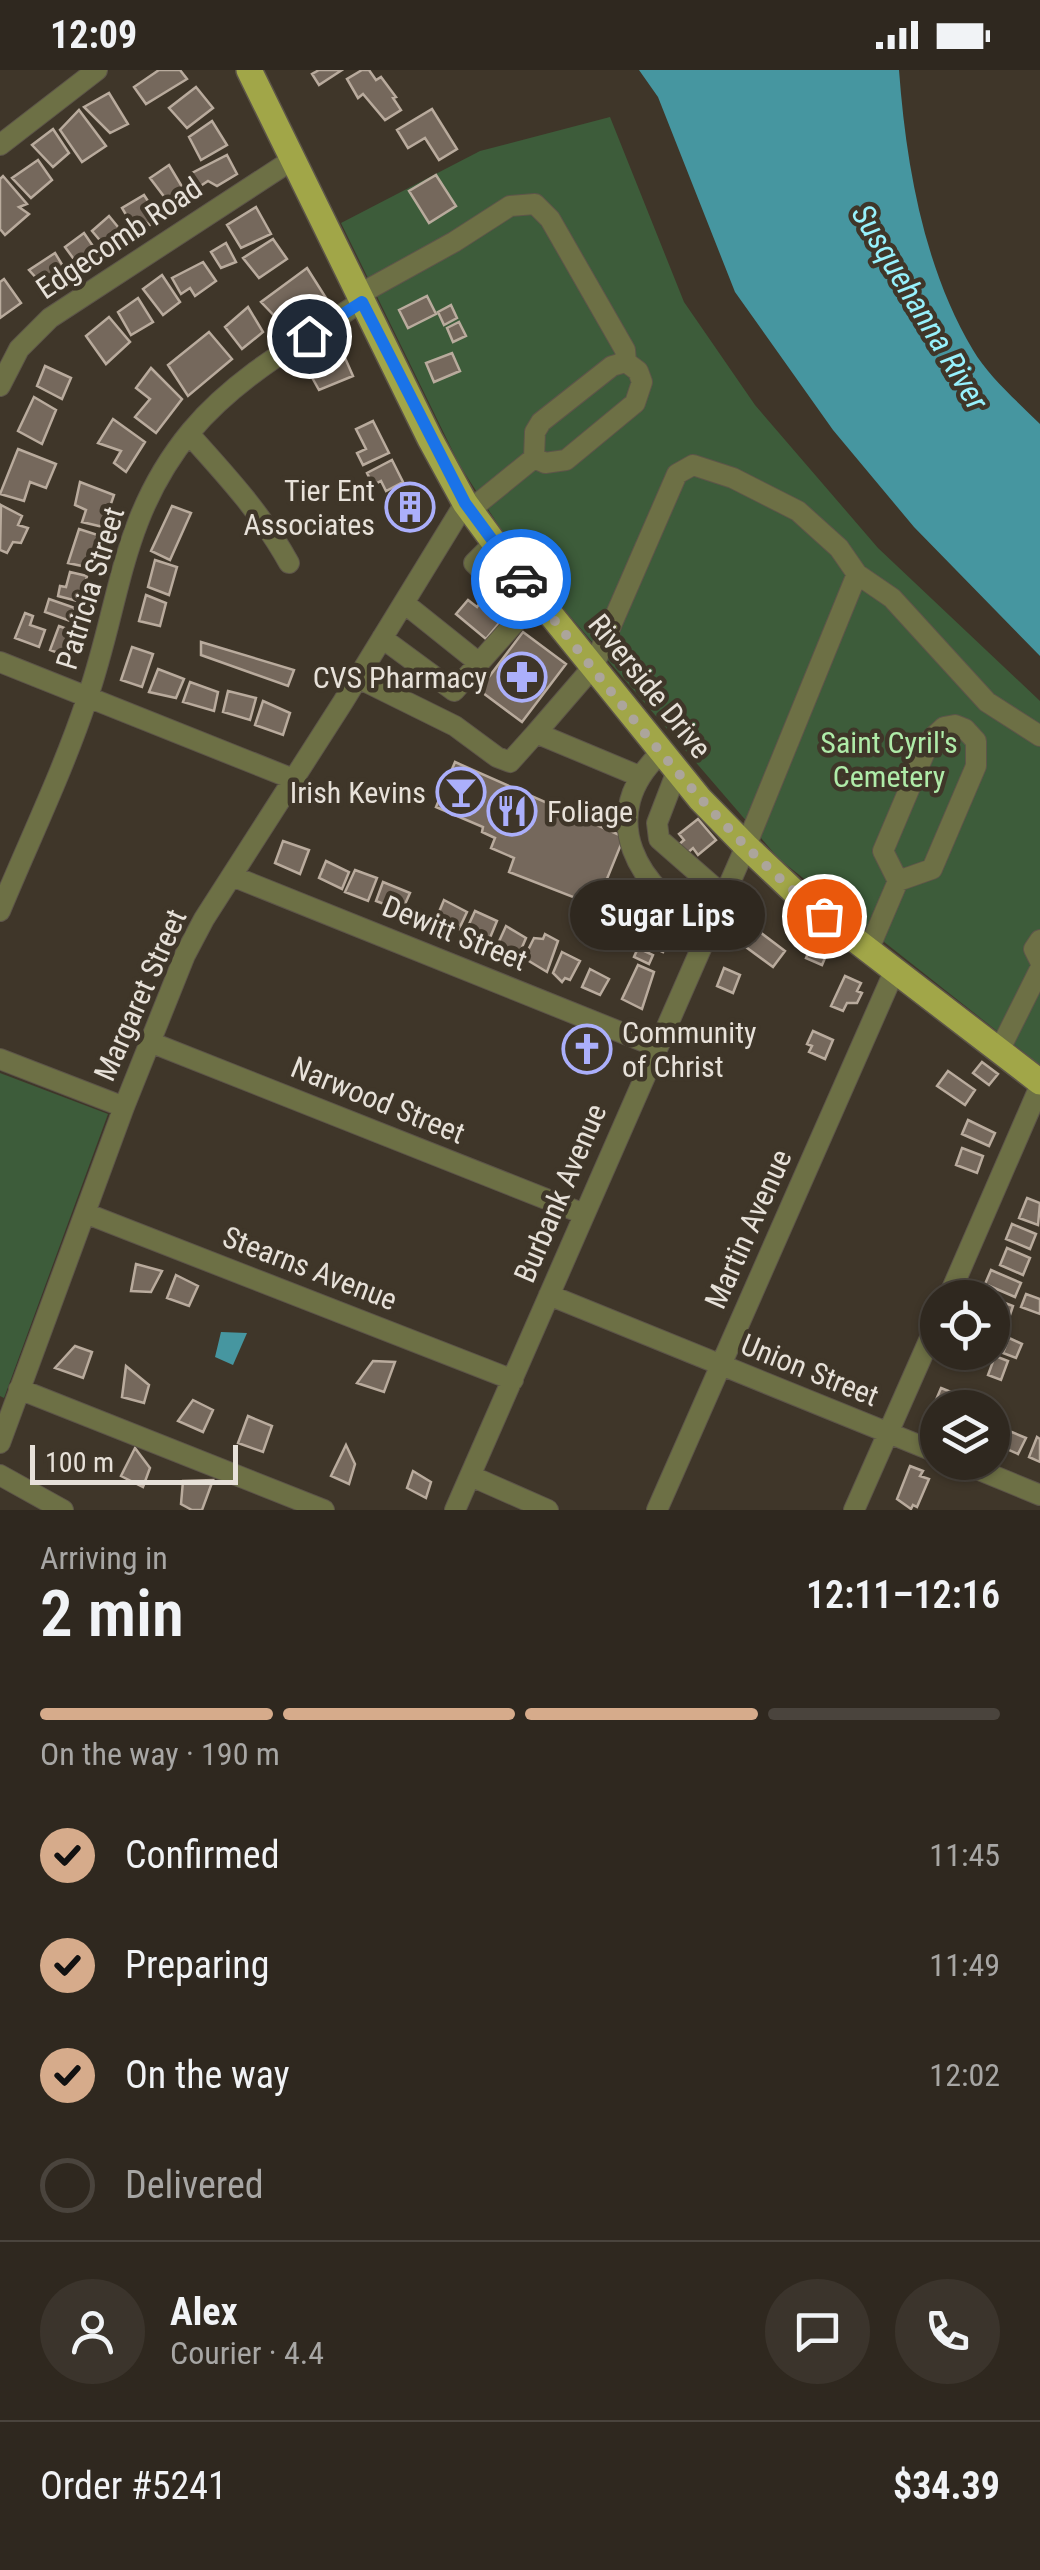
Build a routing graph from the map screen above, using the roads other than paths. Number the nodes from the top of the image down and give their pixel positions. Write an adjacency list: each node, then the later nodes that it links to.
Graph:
1 (97, 70): 3 (street)
2 (249, 70): 4 (main road, Riverside Drive)
3 (0, 146)
4 (292, 160): 5 (main road, Riverside Drive); 7 (street, Edgecomb Road)
5 (360, 298): 6 (street, Patricia Street); 8 (street, Patricia Street); 10 (main road, Riverside Drive)
6 (626, 362): 9 (street); 9 (street)
7 (0, 386)
8 (189, 434): 11 (street); 21 (street, Patricia Street)
9 (534, 458): 10 (street, Margaret Street)
10 (468, 506): 13 (main road, Riverside Drive); 14 (street, Margaret Street)
11 (288, 563)
12 (857, 574): 18 (street); 20 (street); 28 (street, Burbank Avenue)
13 (537, 598): 17 (street); 18 (main road, Riverside Drive)
14 (404, 602): 15 (street, Margaret Street); 17 (street)
15 (382, 638): 17 (street); 19 (street, Margaret Street)
16 (0, 662): 21 (street)
17 (479, 663)
18 (593, 667): 23 (street); 25 (main road, Riverside Drive)
19 (358, 678): 23 (street); 27 (street, Margaret Street)
20 (980, 695): 22 (street); 24 (street)
21 (88, 698): 27 (street); 32 (street, Patricia Street)
22 (965, 729): 30 (street); 30 (street)
23 (536, 733): 26 (street)
24 (1040, 736)
25 (669, 761): 26 (street); 28 (main road, Riverside Drive); 31 (street)
26 (639, 776): 33 (street)
27 (293, 779): 29 (street, Margaret Street)
28 (746, 846): 31 (street, Burbank Avenue); 35 (main road, Riverside Drive)
29 (232, 876): 39 (street, Margaret Street); 40 (street, Dewitt Street)
30 (898, 881): 35 (street)
31 (724, 895): 33 (street, Burbank Avenue)
32 (0, 911)
33 (710, 926): 40 (street, Burbank Avenue)
34 (1040, 940): 36 (street)
35 (868, 951): 38 (main road, Riverside Drive)
36 (1040, 961)
37 (1040, 969): 41 (street)
38 (894, 972): 41 (main road, Riverside Drive); 50 (street, Martin Avenue)
39 (150, 1042): 44 (street, Margaret Street); 46 (street, Narwood Street)
40 (655, 1046): 46 (street, Burbank Avenue)
41 (999, 1051): 43 (main road, Riverside Drive)
42 (0, 1059): 44 (street)
43 (1040, 1084): 47 (street)
44 (124, 1107): 45 (street, Margaret Street)
45 (85, 1213): 51 (street, Stearns Avenue); 52 (street, Margaret Street)
46 (584, 1214): 48 (street, Burbank Avenue)
47 (956, 1280)
48 (550, 1295): 50 (street, Union Street); 51 (street, Burbank Avenue)
49 (920, 1361): 53 (street)
50 (721, 1366): 53 (street, Union Street); 64 (street, Martin Avenue)
51 (513, 1380): 57 (street, Burbank Avenue)
52 (19, 1389): 54 (street, Margaret Street); 61 (street)
53 (888, 1434): 55 (street, Union Street); 65 (street)
54 (0, 1443)
55 (920, 1447)
56 (0, 1475): 60 (street)
57 (471, 1476): 62 (street, Burbank Avenue); 63 (street)
58 (1003, 1480): 59 (street)
59 (1030, 1491): 66 (street)
60 (63, 1510)
61 (324, 1510)
62 (455, 1510)
63 (548, 1510)
64 (657, 1510)
65 (854, 1510)
66 (1018, 1510)

